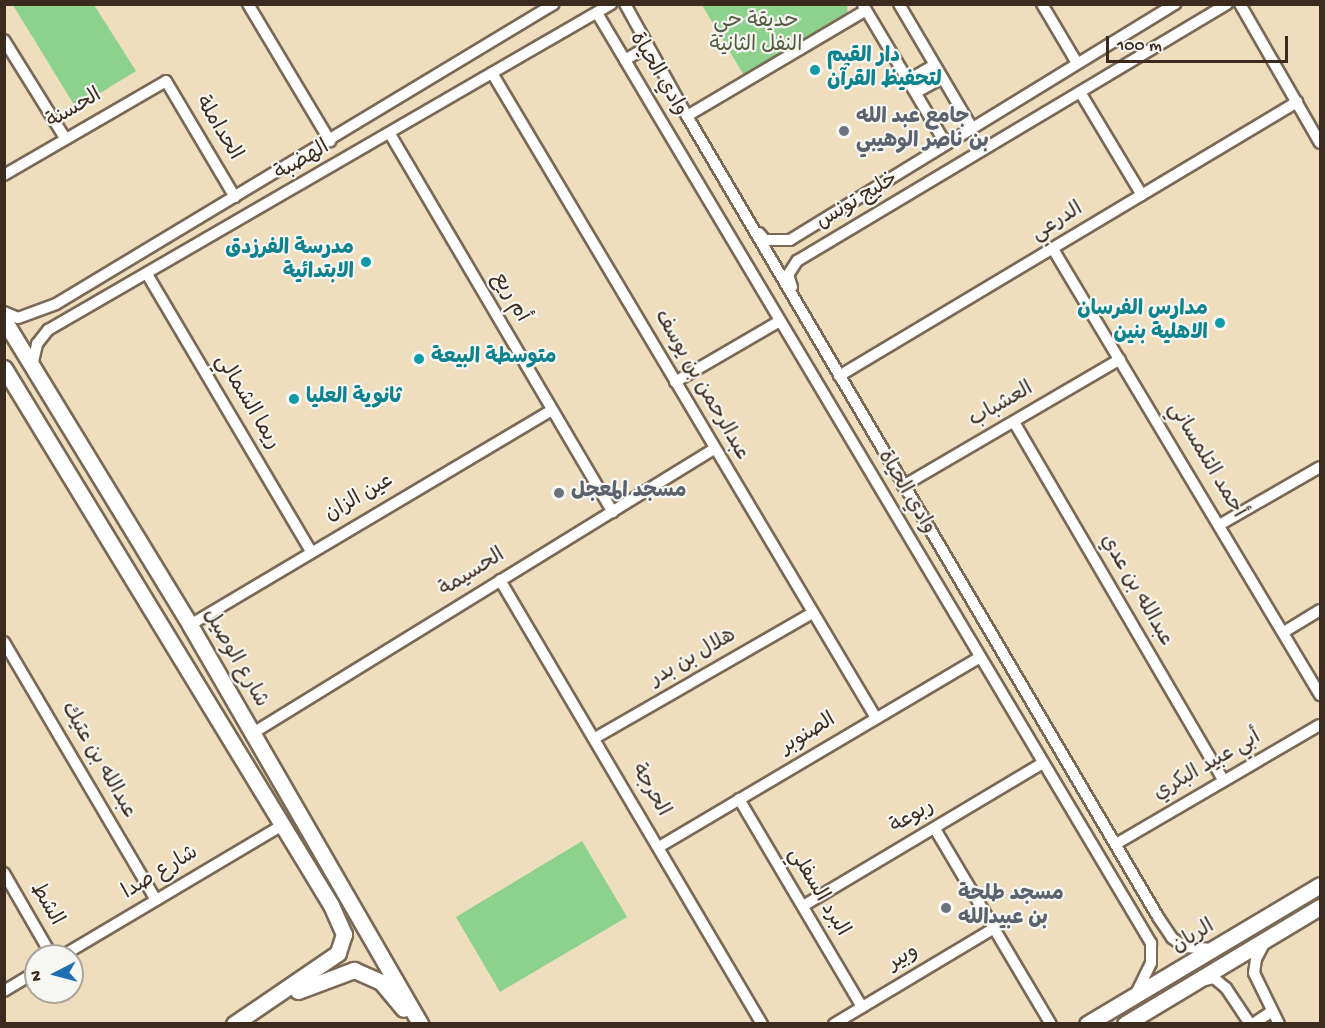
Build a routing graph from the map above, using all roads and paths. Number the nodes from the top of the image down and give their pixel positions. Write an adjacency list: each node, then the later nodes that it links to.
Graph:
1 (248, 4): 28 (street)
2 (554, 4): 28 (street, الهضبة)
3 (611, 4): 11 (street, الهضبة)
4 (626, 4): 13 (street, وادي الحياة)
5 (899, 4): 16 (street)
6 (1042, 4): 15 (street)
7 (1175, 4): 15 (street, خليج تونس)
8 (1227, 4): 22 (street, خليج تونس)
9 (1240, 4): 23 (street)
10 (864, 7): 19 (street); 24 (street)
11 (597, 13): 14 (street, وادي الحياة); 17 (street, الهضبة)
12 (4, 40): 27 (street)
13 (648, 46): 14 (street); 24 (street, وادي الحياة)
14 (625, 60): 44 (street, وادي الحياة)
15 (1077, 63): 25 (street, خليج تونس)
16 (934, 65): 18 (street); 19 (street)
17 (492, 73): 26 (street, الهضبة); 49 (street, عبدالرحمن بن يوسف)
18 (942, 78): 21 (street); 25 (street)
19 (910, 79): 21 (street)
20 (166, 81): 27 (street, الحسنة); 33 (street, الحداملة)
21 (917, 92): 30 (street)
22 (1080, 92): 32 (street); 40 (street, خليج تونس)
23 (1297, 102): 29 (street); 32 (street, الدرعي)
24 (687, 116): 34 (street, وادي الحياة)
25 (972, 128): 30 (street, خليج تونس)
26 (390, 134): 36 (street, الهضبة); 50 (street, أم ريع)
27 (64, 138): 31 (street, الحسنة)
28 (330, 141): 33 (street, الهضبة)
29 (1320, 143)
30 (946, 144): 34 (street, خليج تونس)
31 (4, 175)
32 (1142, 195): 35 (street, الدرعي)
33 (235, 197): 37 (street, الهضبة)
34 (749, 220): 40 (street, وادي الحياة)
35 (1053, 249): 45 (street, أحمد التلمساني); 48 (street, الدرعي)
36 (147, 274): 39 (street, الهضبة); 59 (street, ريما الشمالي)
37 (86, 286): 38 (street, الهضبة); 39 (street)
38 (75, 291): 41 (street); 42 (street, الهضبة)
39 (95, 303): 41 (street, الهضبة)
40 (797, 304): 48 (street, وادي الحياة)
41 (85, 309): 46 (street, الهضبة)
42 (4, 312)
43 (4, 320): 46 (street, شارع الوصيل)
44 (780, 321): 49 (street); 66 (street, وادي الحياة)
45 (1120, 358): 51 (street, العشباب); 57 (street, أحمد التلمساني)
46 (32, 366): 56 (street, شارع الوصيل)
47 (4, 368): 58 (street)
48 (839, 376): 54 (street, وادي الحياة)
49 (675, 382): 52 (street, عبدالرحمن بن يوسف)
50 (552, 410): 55 (street, أم ريع); 59 (street, عين الزان)
51 (1014, 423): 54 (street, العشباب); 73 (street, عبدالله بن عدي)
52 (714, 449): 55 (street, الحسيمة); 62 (street, عبدالرحمن بن يوسف)
53 (1320, 467): 57 (street)
54 (903, 486): 77 (street, وادي الحياة)
55 (613, 512): 60 (street, الحسيمة)
56 (126, 523): 58 (street); 63 (street, شارع الوصيل)
57 (1221, 524): 64 (street, أحمد التلمساني)
58 (106, 536): 75 (street)
59 (311, 551): 63 (street, عين الزان)
60 (500, 580): 70 (street, الحسيمة); 71 (street, الحرجة)
61 (1320, 610): 64 (street)
62 (812, 613): 68 (street, عبدالرحمن بن يوسف); 71 (street, هلال بن بدر)
63 (190, 625): 70 (street, شارع الوصيل)
64 (1284, 632): 67 (street, أحمد التلمساني)
65 (4, 642): 81 (street, عبدالله بن عتيك)
66 (980, 657): 68 (street, الصنوبر); 72 (street, وادي الحياة)
67 (1320, 695)
68 (876, 718): 74 (street, الصنوبر)
69 (1320, 725): 73 (street, أبي عبيد البكري)
70 (253, 733): 100 (street, شارع الوصيل)
71 (595, 738): 78 (street, الحرجة)
72 (1043, 763): 76 (street, ربوعة); 85 (street, وادي الحياة)
73 (1223, 780): 77 (street, أبي عبيد البكري)
74 (739, 800): 78 (street, الصنوبر); 83 (street, البرد السفلي)
75 (281, 826): 81 (street, شارع صدا); 95 (street)
76 (935, 829): 83 (street, ربوعة); 86 (street)
77 (1116, 844): 82 (street, وادي الحياة)
78 (659, 847): 101 (street, الحرجة)
79 (4, 873): 88 (street, الشط)
80 (1320, 885): 90 (street, الريان)
81 (156, 900): 89 (street, شارع صدا)
82 (1149, 902): 85 (street); 90 (street, وادي الحياة)
83 (803, 906): 96 (street, البرد السفلي)
84 (1320, 907): 87 (street, الريان)
85 (1133, 912): 94 (street, وادي الحياة)
86 (993, 929): 96 (street, وبير); 103 (street)
87 (1267, 938): 92 (street, الريان); 97 (street)
88 (45, 944)
89 (82, 944)
90 (1215, 949): 94 (street, الريان)
91 (24, 979): 93 (street)
92 (1195, 982): 105 (street, الريان); 106 (street)
93 (4, 991)
94 (1135, 998): 104 (street, الريان)
95 (272, 1002): 98 (street); 99 (street)
96 (862, 1007): 102 (street, وبير)
97 (1272, 1011): 106 (street); 107 (street)
98 (234, 1023)
99 (415, 1023)
100 (420, 1023)
101 (762, 1023)
102 (834, 1023)
103 (1051, 1023)
104 (1087, 1023)
105 (1125, 1023)
106 (1252, 1023)
107 (1279, 1023)

